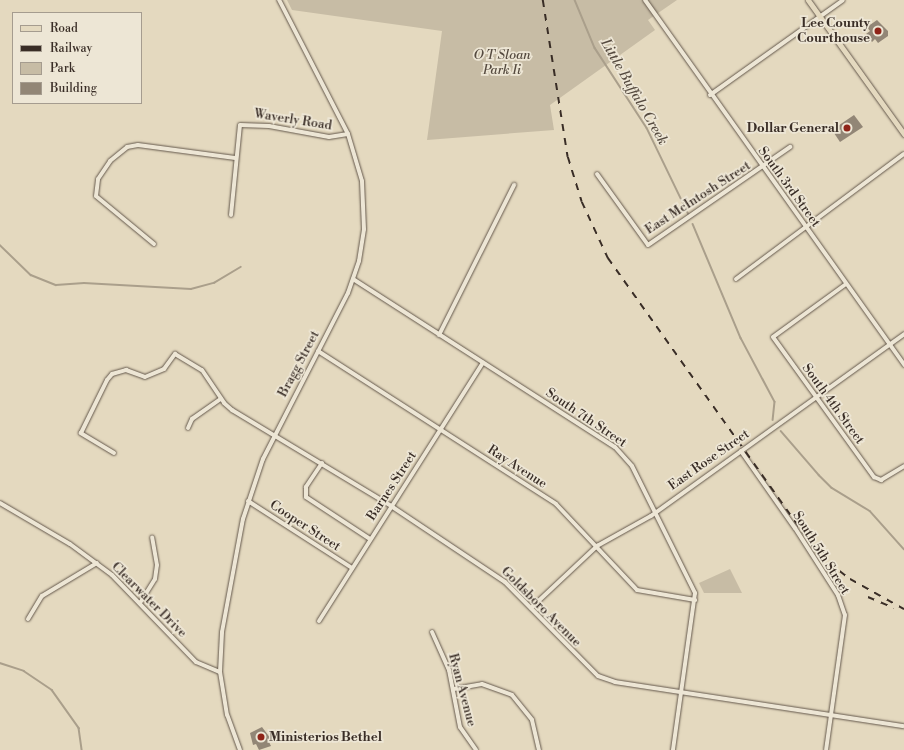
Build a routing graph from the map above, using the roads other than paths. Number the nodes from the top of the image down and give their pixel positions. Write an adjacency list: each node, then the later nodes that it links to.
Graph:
1 (279, 0): 7 (street, Bragg Street)
2 (645, 0): 6 (street, South 3rd Street)
3 (808, 0): 5 (main road)
4 (843, 0): 5 (street)
5 (820, 16): 6 (street); 8 (main road)
6 (710, 95): 12 (street, South 3rd Street)
7 (348, 134): 11 (street, Waverly Road); 18 (street, Bragg Street)
8 (904, 134)
9 (790, 147): 12 (street, East McIntosh Street)
10 (904, 154): 16 (street)
11 (235, 158): 15 (street); 17 (street)
12 (763, 168): 13 (street, East McIntosh Street); 16 (street, South 3rd Street)
13 (597, 174)
14 (514, 185): 22 (street)
15 (231, 215)
16 (804, 226): 19 (street); 20 (street, South 3rd Street)
17 (154, 244)
18 (353, 279): 22 (street, South 7th Street); 24 (street, Bragg Street)
19 (736, 279)
20 (846, 284): 23 (street, South 3rd Street); 27 (street, South 4th Street)
21 (904, 334): 23 (street, East Rose Street)
22 (440, 335): 25 (street, South 7th Street)
23 (889, 344): 26 (street, South 3rd Street); 27 (street, East Rose Street)
24 (318, 351): 30 (street, Ray Avenue); 31 (street, Bragg Street)
25 (483, 363): 30 (street, Barnes Street); 39 (street, South 7th Street)
26 (904, 364)
27 (816, 397): 32 (street, East Rose Street); 35 (street, South 4th Street)
28 (221, 399): 29 (street); 31 (street, Goldsboro Avenue); 33 (street, Goldsboro Avenue)
29 (188, 428)
30 (440, 430): 38 (street, Barnes Street); 42 (street, Ray Avenue)
31 (274, 434): 34 (street, Goldsboro Avenue); 36 (street, Bragg Street)
32 (740, 451): 39 (street, East Rose Street); 54 (street, South 5th Street)
33 (114, 453)
34 (322, 463): 38 (street, Goldsboro Avenue); 41 (street)
35 (904, 466)
36 (248, 501): 44 (street, Cooper Street); 51 (street, Bragg Street)
37 (0, 503): 43 (street, Clearwater Drive)
38 (391, 506): 41 (street, Barnes Street); 47 (street, Goldsboro Avenue)
39 (656, 511): 42 (street, East Rose Street); 45 (street, South 7th Street)
40 (152, 537): 46 (street)
41 (370, 539): 44 (street, Barnes Street)
42 (597, 546): 45 (street, Ray Avenue); 47 (street, East Rose Street)
43 (97, 563): 46 (street, Clearwater Drive); 48 (street)
44 (352, 568): 49 (street, Barnes Street)
45 (695, 600): 53 (street, South 7th Street)
46 (140, 603): 51 (street, Clearwater Drive)
47 (531, 608): 53 (street, Goldsboro Avenue)
48 (28, 619)
49 (319, 622)
50 (432, 632): 52 (street, Ryan Avenue)
51 (220, 672): 56 (street, Bragg Street)
52 (454, 689): 57 (street, Ryan Avenue); 58 (street)
53 (682, 692): 54 (street, Goldsboro Avenue); 59 (street, South 7th Street)
54 (831, 714): 55 (street, Goldsboro Avenue); 60 (street, South 5th Street)
55 (904, 726)
56 (240, 750)
57 (476, 750)
58 (539, 750)
59 (673, 750)
60 (826, 750)

